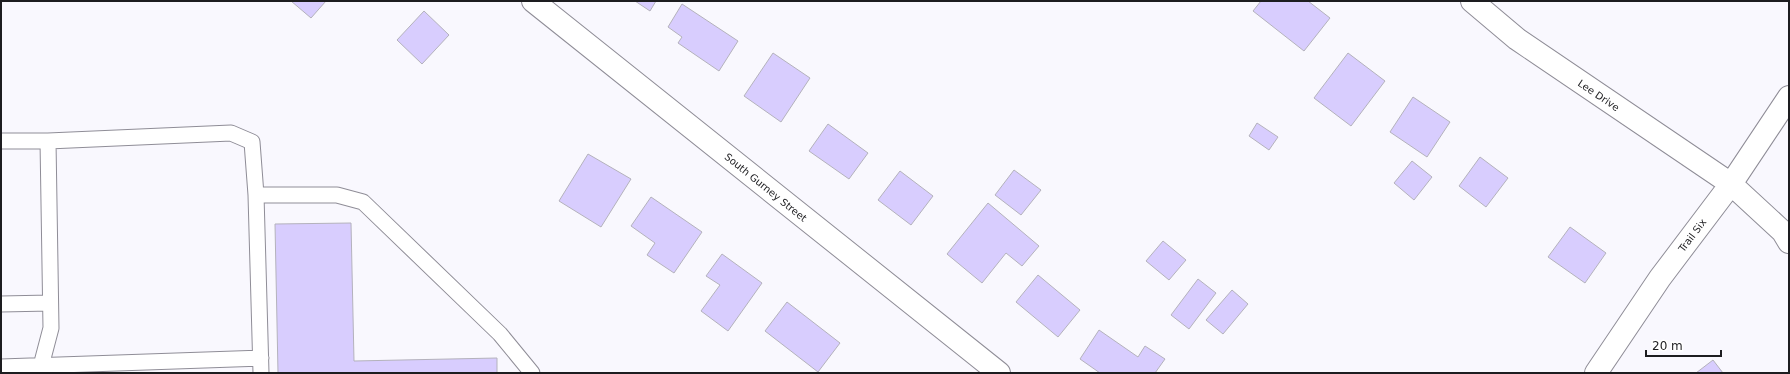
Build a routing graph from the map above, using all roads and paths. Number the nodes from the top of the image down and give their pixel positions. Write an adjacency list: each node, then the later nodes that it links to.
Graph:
1 (533, 1): 16 (street, South Gurney Street)
2 (1472, 1): 6 (street, Lee Drive)
3 (1789, 97): 6 (street, Trail Six)
4 (1, 141): 5 (lane)
5 (48, 141): 7 (lane); 9 (lane)
6 (1731, 184): 8 (street, Lee Drive); 17 (street, Trail Six)
7 (256, 195): 11 (lane); 15 (lane)
8 (1789, 242)
9 (50, 303): 10 (lane); 13 (lane)
10 (1, 304)
11 (261, 358): 13 (lane); 14 (lane)
12 (1, 367): 13 (lane)
13 (41, 370)
14 (261, 373)
15 (532, 373)
16 (999, 373)
17 (1596, 373)

